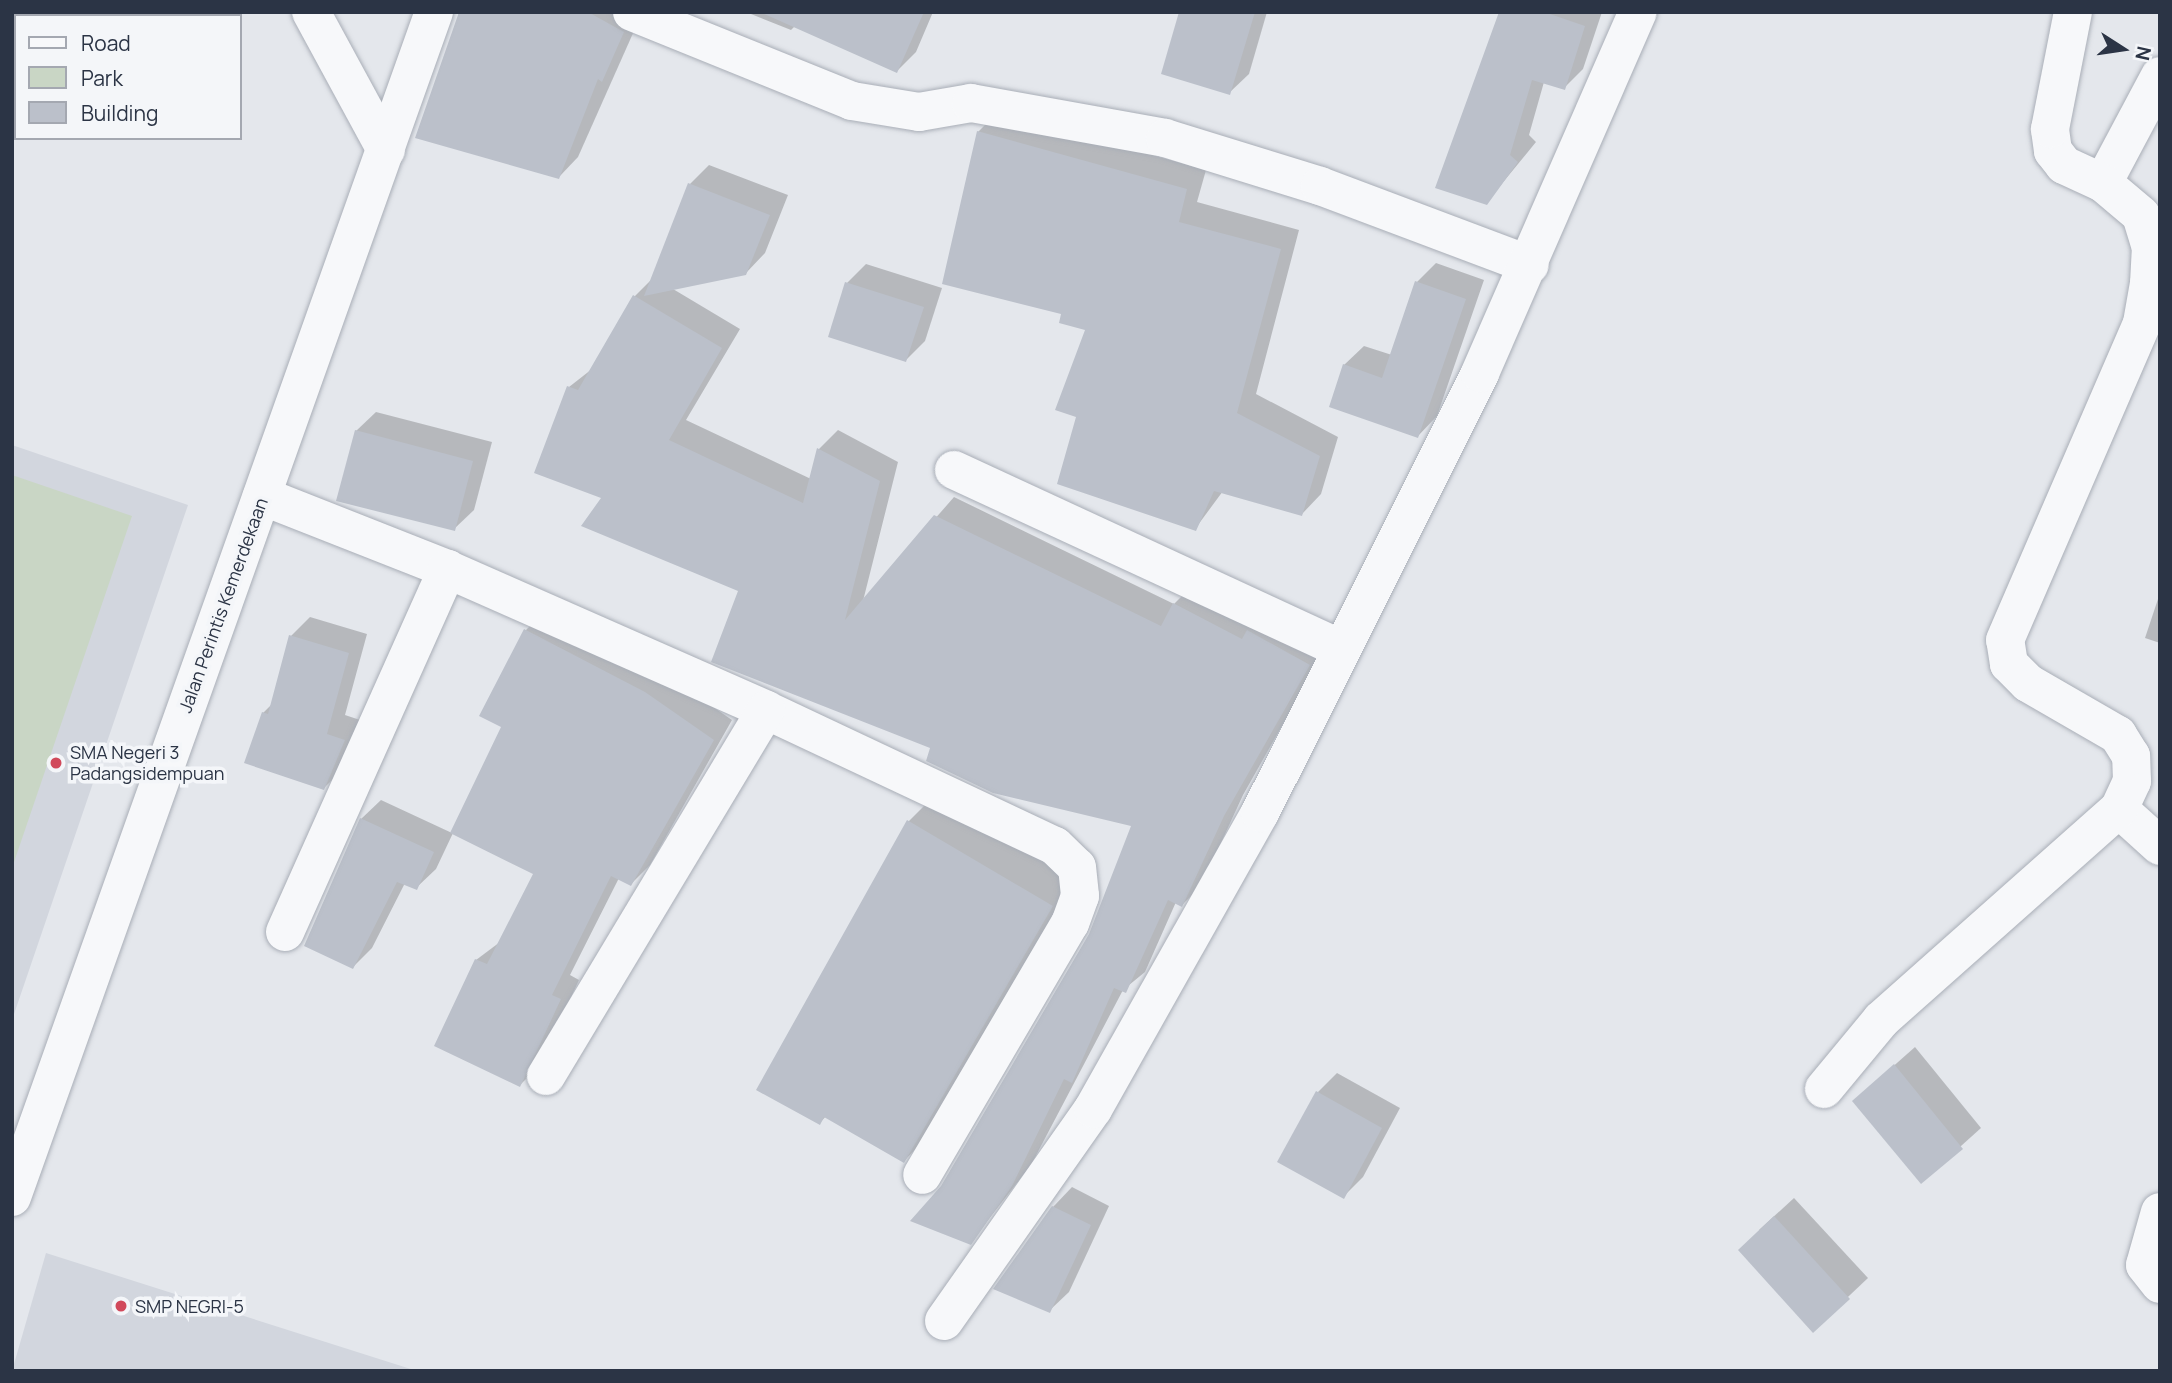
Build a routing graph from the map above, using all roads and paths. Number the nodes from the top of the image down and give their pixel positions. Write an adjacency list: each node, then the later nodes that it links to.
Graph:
1 (311, 12): 7 (street)
2 (434, 12): 7 (street, Jalan Perintis Kemerdekaan)
3 (632, 12): 10 (street)
4 (1638, 12): 10 (street)
5 (2073, 12): 8 (street)
6 (2160, 76): 8 (street)
7 (386, 150): 12 (street, Jalan Perintis Kemerdekaan)
8 (2103, 183): 9 (street)
9 (2150, 220): 16 (street)
10 (1530, 265): 14 (street)
11 (954, 470): 14 (street)
12 (262, 496): 13 (street); 22 (street, Jalan Perintis Kemerdekaan)
13 (447, 569): 15 (street); 18 (street)
14 (1341, 649): 25 (street)
15 (766, 710): 19 (street); 21 (street)
16 (2119, 809): 17 (street); 20 (street)
17 (2160, 846)
18 (285, 932)
19 (546, 1076)
20 (1824, 1089)
21 (922, 1175)
22 (12, 1197)
23 (2160, 1212): 24 (street)
24 (2160, 1284)
25 (944, 1321)

